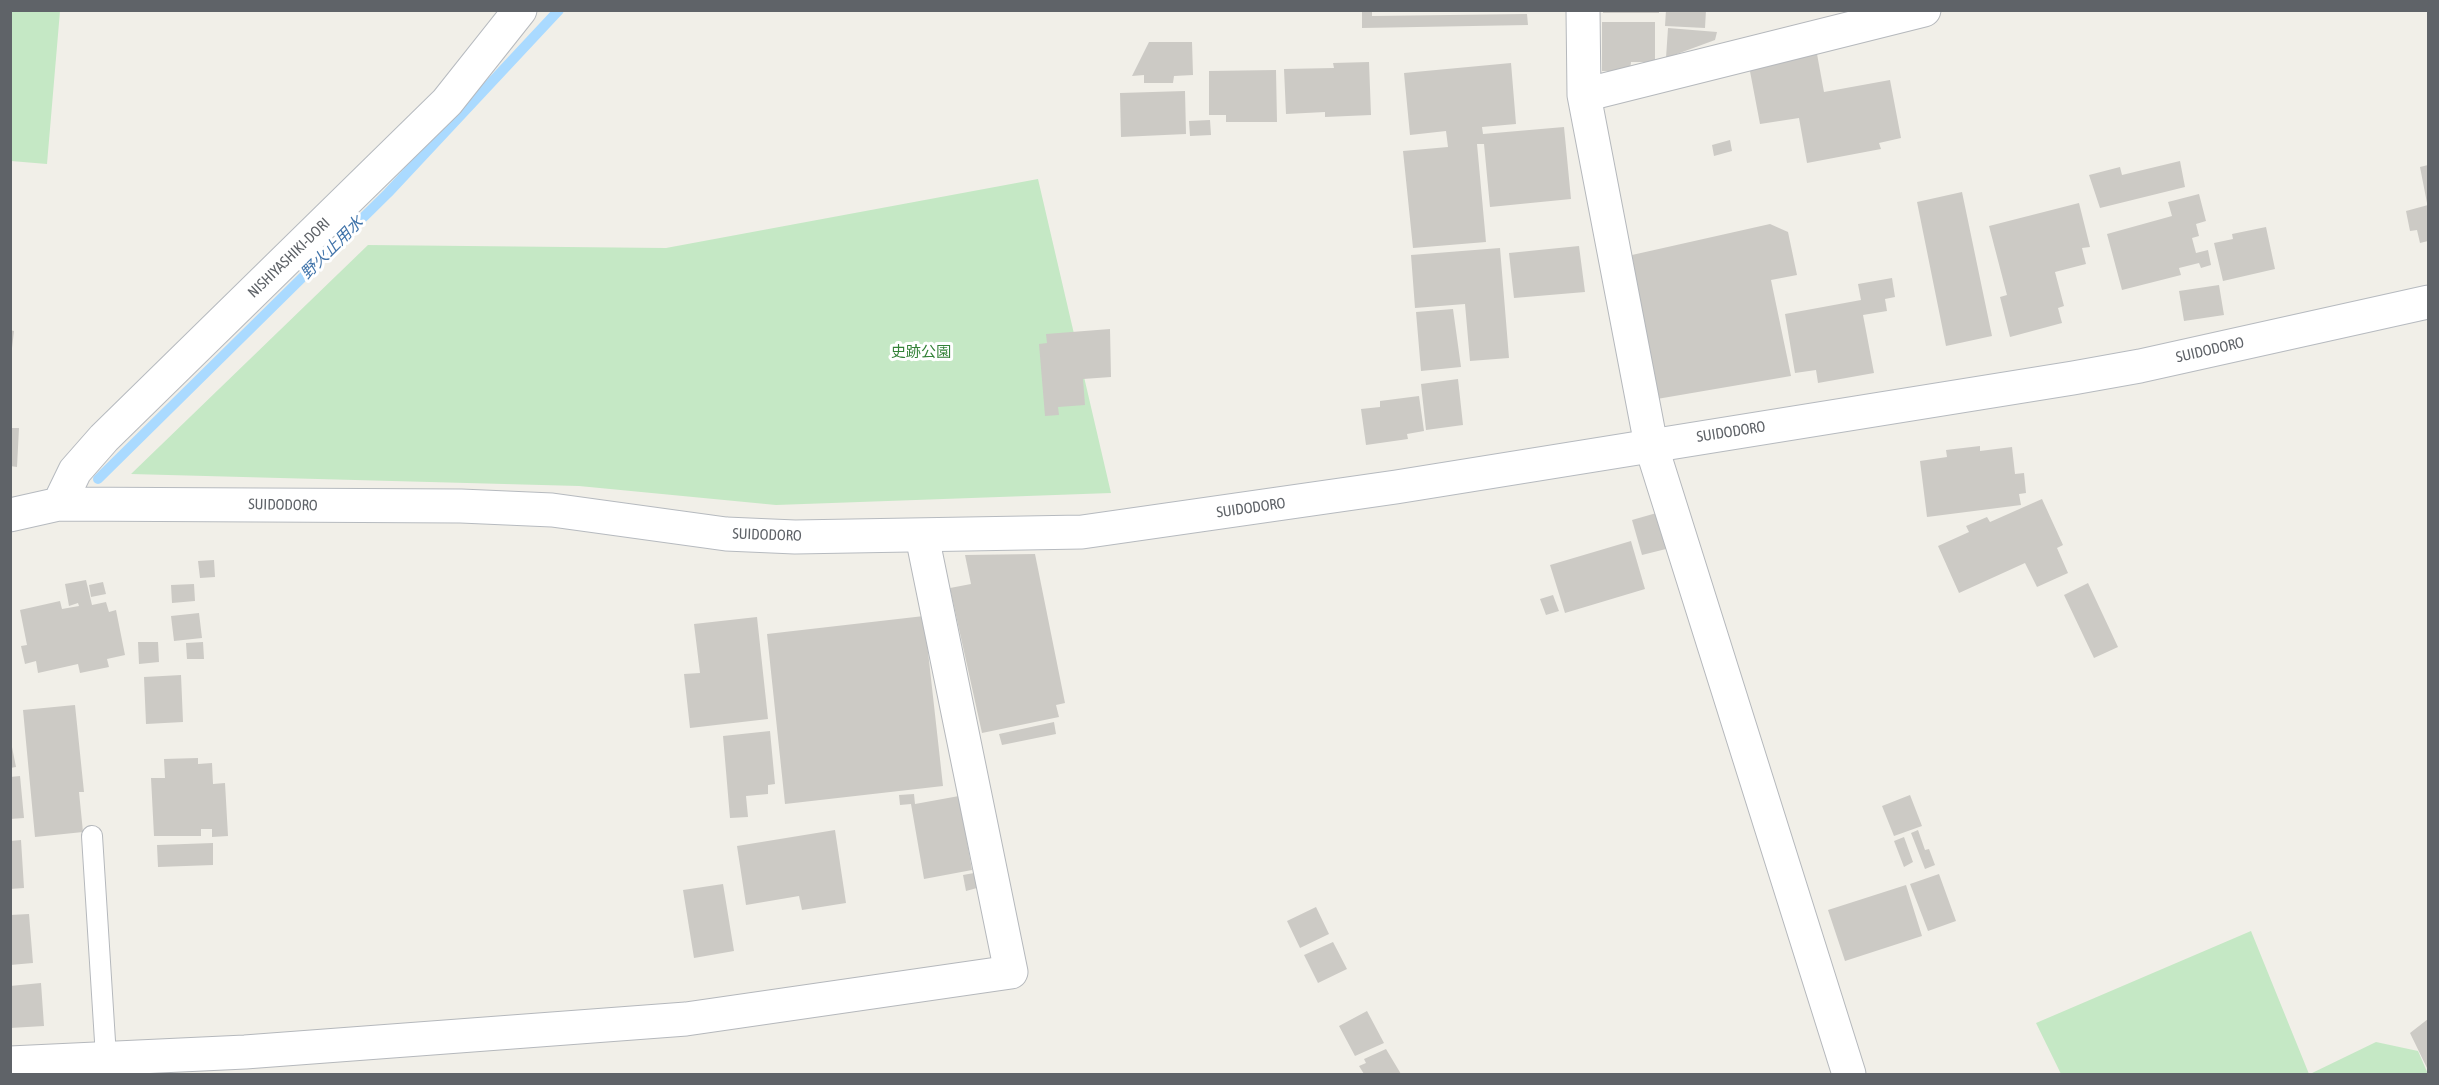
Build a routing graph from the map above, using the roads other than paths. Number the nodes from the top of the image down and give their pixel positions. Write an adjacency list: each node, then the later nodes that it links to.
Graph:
1 (520, 10): 7 (street, NISHIYASHIKI-DORI)
2 (1583, 10): 4 (street)
3 (1924, 10): 4 (street)
4 (1584, 95): 6 (street)
5 (2428, 302): 6 (street, SUIDODORO)
6 (1651, 445): 9 (street, SUIDODORO); 13 (street)
7 (59, 504): 8 (street, SUIDODORO); 9 (street, SUIDODORO)
8 (10, 515)
9 (922, 536): 11 (street)
10 (92, 836): 11 (lane)
11 (106, 1057): 12 (street)
12 (10, 1063)
13 (1849, 1074)

